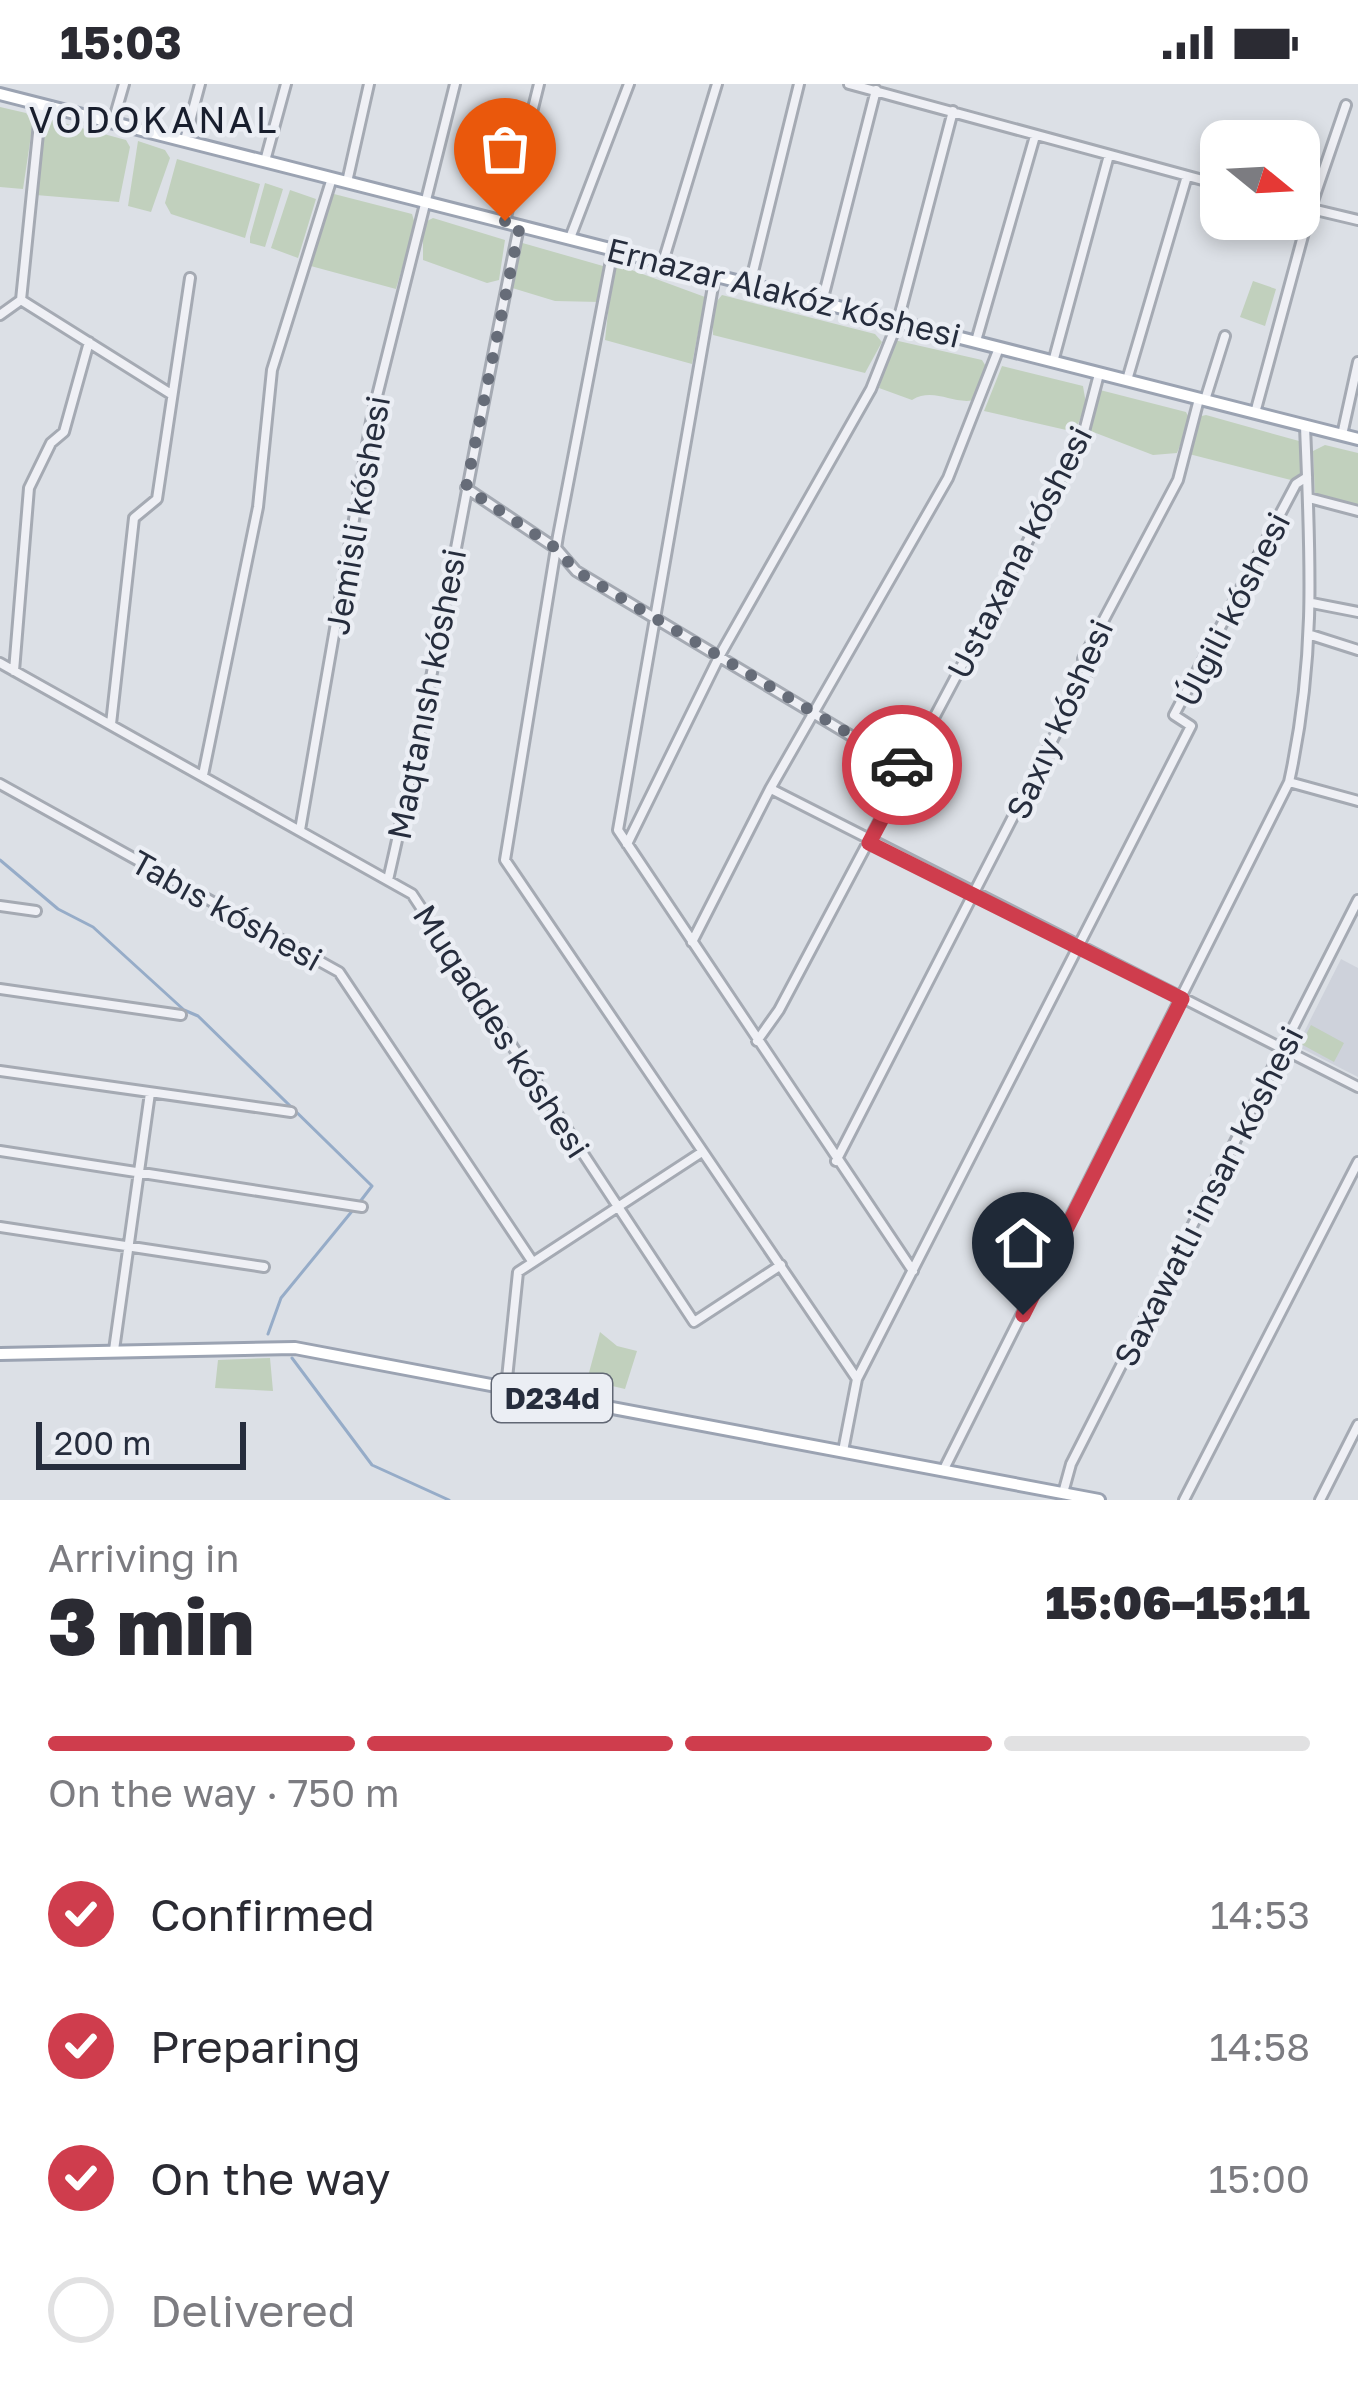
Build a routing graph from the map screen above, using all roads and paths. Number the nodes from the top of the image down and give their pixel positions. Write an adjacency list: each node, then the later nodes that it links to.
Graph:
1 (124, 84): 16 (street)
2 (200, 84): 18 (street)
3 (286, 84): 20 (street)
4 (369, 84): 25 (street)
5 (455, 84): 26 (street, Jemisli kóshesi)
6 (539, 84): 29 (street)
7 (629, 84): 31 (street)
8 (716, 84): 34 (street)
9 (799, 84): 37 (street)
10 (849, 84): 11 (street)
11 (876, 90): 15 (street); 39 (street)
12 (0, 94): 13 (main road, Ernazar Alakóz kóshesi)
13 (41, 104): 16 (main road, Ernazar Alakóz kóshesi); 38 (street)
14 (1346, 105): 24 (street)
15 (953, 111): 17 (street); 41 (street)
16 (113, 122): 18 (main road, Ernazar Alakóz kóshesi)
17 (1035, 136): 19 (street); 43 (street)
18 (185, 140): 20 (main road, Ernazar Alakóz kóshesi)
19 (1108, 155): 21 (street); 46 (street)
20 (265, 161): 22 (main road, Ernazar Alakóz kóshesi)
21 (1187, 176): 23 (street); 49 (street)
22 (332, 178): 25 (main road, Ernazar Alakóz kóshesi); 72 (street)
23 (1200, 179)
24 (1320, 181)
25 (347, 182): 26 (main road, Ernazar Alakóz kóshesi)
26 (426, 201): 29 (main road, Ernazar Alakóz kóshesi); 77 (street, Jemisli kóshesi)
27 (1320, 212): 28 (street)
28 (1358, 220)
29 (505, 221): 30 (main road, Ernazar Alakóz kóshesi)
30 (520, 225): 31 (main road, Ernazar Alakóz kóshesi); 57 (street, Maqtanısh kóshesi)
31 (570, 238): 33 (main road, Ernazar Alakóz kóshesi)
32 (1302, 240): 52 (street)
33 (613, 249): 34 (main road, Ernazar Alakóz kóshesi); 60 (street)
34 (663, 262): 35 (main road, Ernazar Alakóz kóshesi)
35 (715, 275): 37 (main road, Ernazar Alakóz kóshesi); 63 (street)
36 (190, 278): 50 (street)
37 (750, 284): 39 (main road, Ernazar Alakóz kóshesi)
38 (21, 300): 40 (street); 44 (street)
39 (822, 302): 41 (main road, Ernazar Alakóz kóshesi)
40 (0, 315)
41 (898, 321): 43 (main road, Ernazar Alakóz kóshesi); 66 (street)
42 (1225, 336): 51 (street, Saxıy kóshesi)
43 (976, 341): 45 (main road, Ernazar Alakóz kóshesi)
44 (89, 342): 50 (street); 68 (street)
45 (999, 348): 46 (main road, Ernazar Alakóz kóshesi); 69 (street)
46 (1053, 362): 48 (main road, Ernazar Alakóz kóshesi)
47 (1358, 362): 54 (street)
48 (1099, 374): 49 (main road, Ernazar Alakóz kóshesi); 71 (street, Ustaxana kóshesi)
49 (1127, 382): 51 (main road, Ernazar Alakóz kóshesi)
50 (172, 394): 70 (street)
51 (1202, 399): 52 (main road, Ernazar Alakóz kóshesi); 81 (street, Saxıy kóshesi)
52 (1255, 412): 53 (main road, Ernazar Alakóz kóshesi)
53 (1305, 425): 54 (main road, Ernazar Alakóz kóshesi); 56 (street)
54 (1342, 435): 55 (main road, Ernazar Alakóz kóshesi)
55 (1358, 439)
56 (1307, 477): 58 (street); 86 (street, Úlgili kóshesi)
57 (466, 488): 60 (street); 80 (street, Maqtanısh kóshesi)
58 (1309, 499): 59 (street); 61 (street)
59 (1358, 511)
60 (557, 549): 63 (street); 97 (street)
61 (1312, 603): 62 (street); 64 (street)
62 (1358, 612)
63 (652, 615): 66 (street); 79 (street)
64 (1311, 635): 65 (street); 73 (street)
65 (1358, 650)
66 (720, 655): 69 (street); 79 (street)
67 (0, 663): 68 (street, Muqaddes kóshesi)
68 (14, 671): 70 (street, Muqaddes kóshesi)
69 (816, 713): 71 (street); 75 (street)
70 (111, 724): 72 (street, Muqaddes kóshesi)
71 (908, 770): 78 (street, Ustaxana kóshesi)
72 (202, 775): 77 (street, Muqaddes kóshesi)
73 (1289, 782): 76 (street); 88 (street)
74 (0, 784): 105 (street, Tabıs kóshesi)
75 (770, 789): 78 (street); 85 (street)
76 (1358, 801)
77 (300, 830): 80 (street, Muqaddes kóshesi)
78 (869, 843): 81 (street); 90 (street, Ustaxana kóshesi)
79 (627, 844): 85 (street)
80 (388, 880): 101 (street, Muqaddes kóshesi)
81 (976, 896): 86 (street); 98 (street, Saxıy kóshesi)
82 (1358, 900): 91 (street, Saxawatlı insan kóshesi)
83 (0, 906): 84 (street)
84 (36, 911)
85 (692, 942): 90 (street)
86 (1078, 947): 88 (street); 108 (street, Úlgili kóshesi)
87 (0, 989): 89 (street)
88 (1182, 999): 91 (street); 115 (street)
89 (181, 1016)
90 (757, 1041): 98 (street)
91 (1282, 1050): 93 (street); 116 (street, Saxawatlı insan kóshesi)
92 (0, 1071): 94 (street)
93 (1358, 1087)
94 (150, 1093): 95 (street); 100 (street)
95 (291, 1112)
96 (0, 1151): 100 (street)
97 (702, 1152): 101 (street); 106 (street)
98 (836, 1162): 108 (street)
99 (1358, 1162): 118 (street)
100 (140, 1171): 102 (street); 104 (street)
101 (614, 1205): 105 (street); 106 (street, Muqaddes kóshesi)
102 (362, 1207)
103 (0, 1228): 104 (street)
104 (129, 1246): 107 (street); 109 (street)
105 (532, 1261): 112 (street)
106 (781, 1265): 111 (street)
107 (264, 1267)
108 (913, 1271): 111 (street, Úlgili kóshesi)
109 (114, 1350): 110 (main road, D234d); 112 (main road, D234d)
110 (0, 1354)
111 (857, 1379): 114 (street, Úlgili kóshesi)
112 (506, 1389): 114 (main road, D234d)
113 (1358, 1425): 119 (street)
114 (843, 1453): 115 (main road, D234d)
115 (943, 1471): 116 (main road, D234d)
116 (1063, 1493): 117 (main road, D234d)
117 (1099, 1500)
118 (1184, 1500)
119 (1320, 1500)

